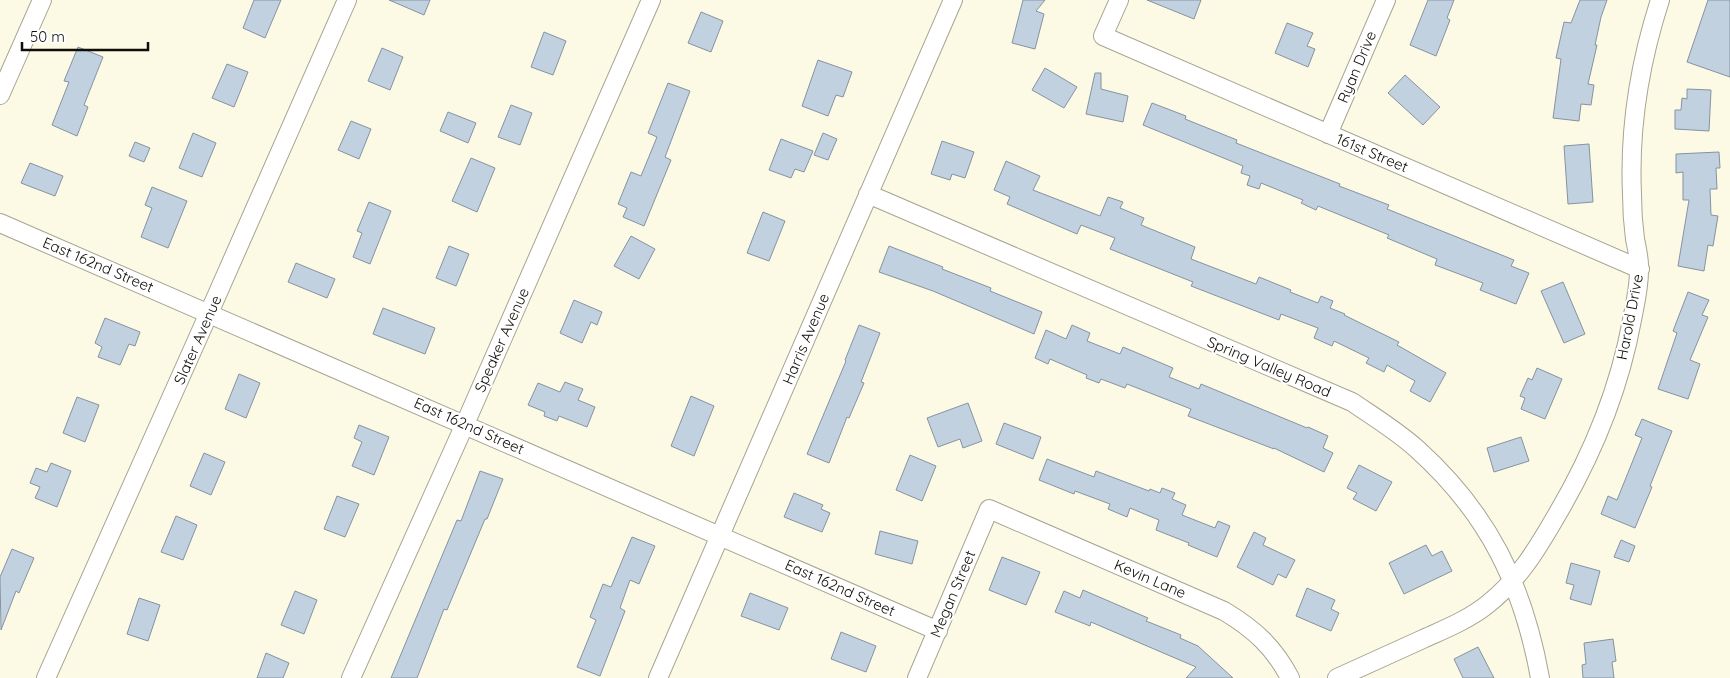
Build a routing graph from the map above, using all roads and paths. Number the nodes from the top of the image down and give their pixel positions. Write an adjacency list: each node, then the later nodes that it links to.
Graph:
1 (42, 0): 8 (street)
2 (347, 0): 13 (street, Slater Avenue)
3 (651, 0): 14 (street, Speaker Avenue)
4 (953, 0): 10 (street, Harris Avenue)
5 (1118, 0): 9 (street, 161st Street)
6 (1386, 0): 9 (street, Ryan Drive)
7 (1660, 0): 12 (street, Harold Drive)
8 (0, 95)
9 (1328, 134): 12 (street, 161st Street)
10 (868, 194): 16 (street, Harris Avenue); 17 (street, Spring Valley Road)
11 (0, 223): 13 (street, East 162nd Street)
12 (1640, 269): 17 (street, Harold Drive)
13 (209, 313): 14 (street, East 162nd Street); 19 (street, Slater Avenue)
14 (465, 424): 16 (street, East 162nd Street); 20 (street, Speaker Avenue)
15 (989, 509): 18 (street, Megan Street); 23 (street, Kevin Lane)
16 (720, 536): 18 (street, East 162nd Street); 21 (street, Harris Avenue)
17 (1513, 581): 24 (street); 25 (street, Spring Valley Road)
18 (938, 631): 22 (street, Megan Street)
19 (46, 678)
20 (351, 678)
21 (658, 678)
22 (917, 678)
23 (1290, 678)
24 (1337, 678)
25 (1540, 678)

